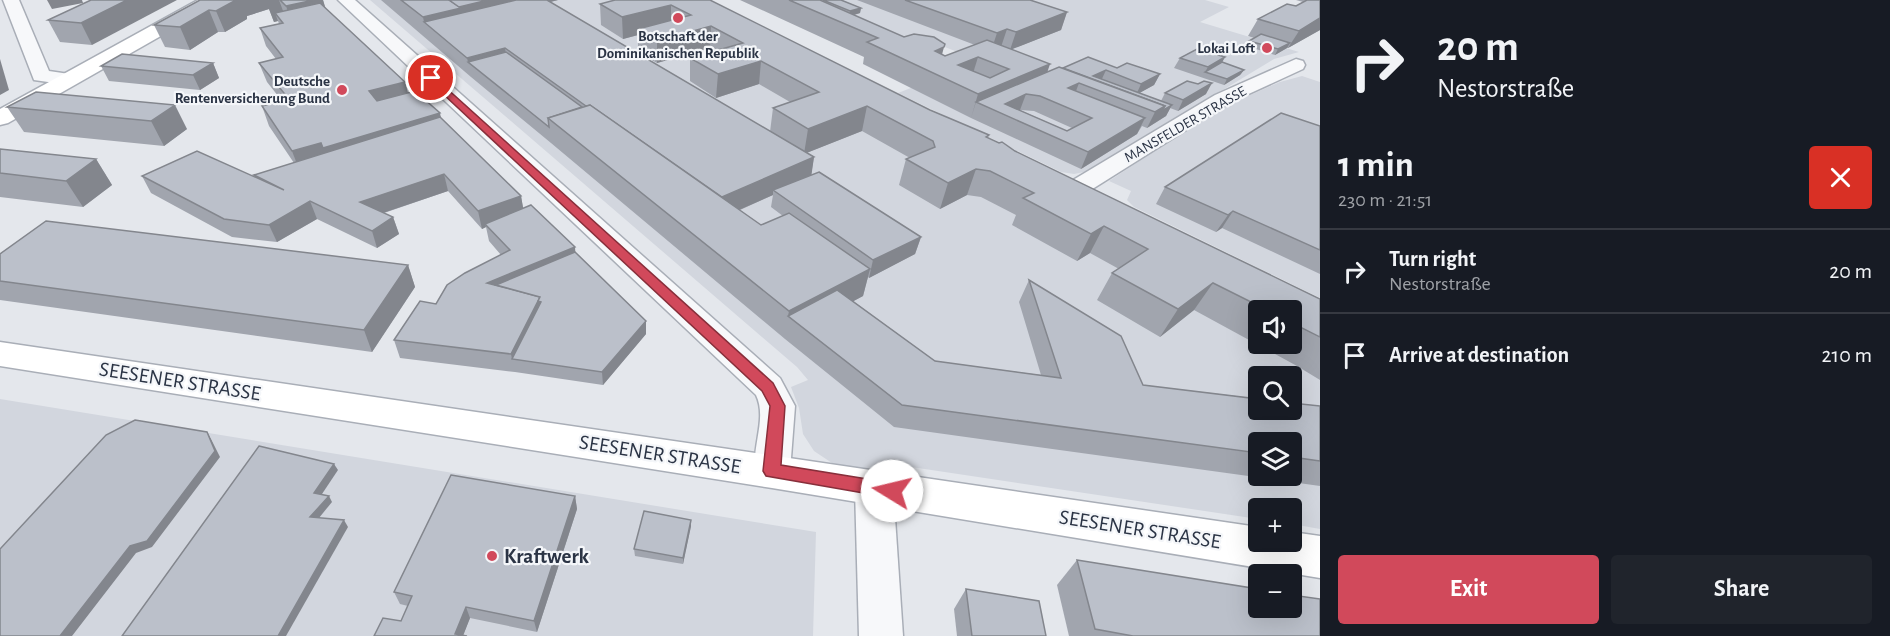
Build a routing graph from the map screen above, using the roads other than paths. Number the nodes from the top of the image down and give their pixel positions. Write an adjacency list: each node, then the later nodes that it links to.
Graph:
1 (11, 0): 5 (street)
2 (211, 0): 5 (street)
3 (346, 0): 9 (street)
4 (1296, 65): 7 (street, MANSFELDER STRASSE)
5 (69, 79): 6 (street)
6 (0, 118)
7 (1104, 201)
8 (0, 354): 9 (street, SEESENER STRASSE)
9 (772, 471): 10 (street, SEESENER STRASSE)
10 (874, 488): 11 (street, SEESENER STRASSE); 12 (street)
11 (1320, 557)
12 (881, 636)

